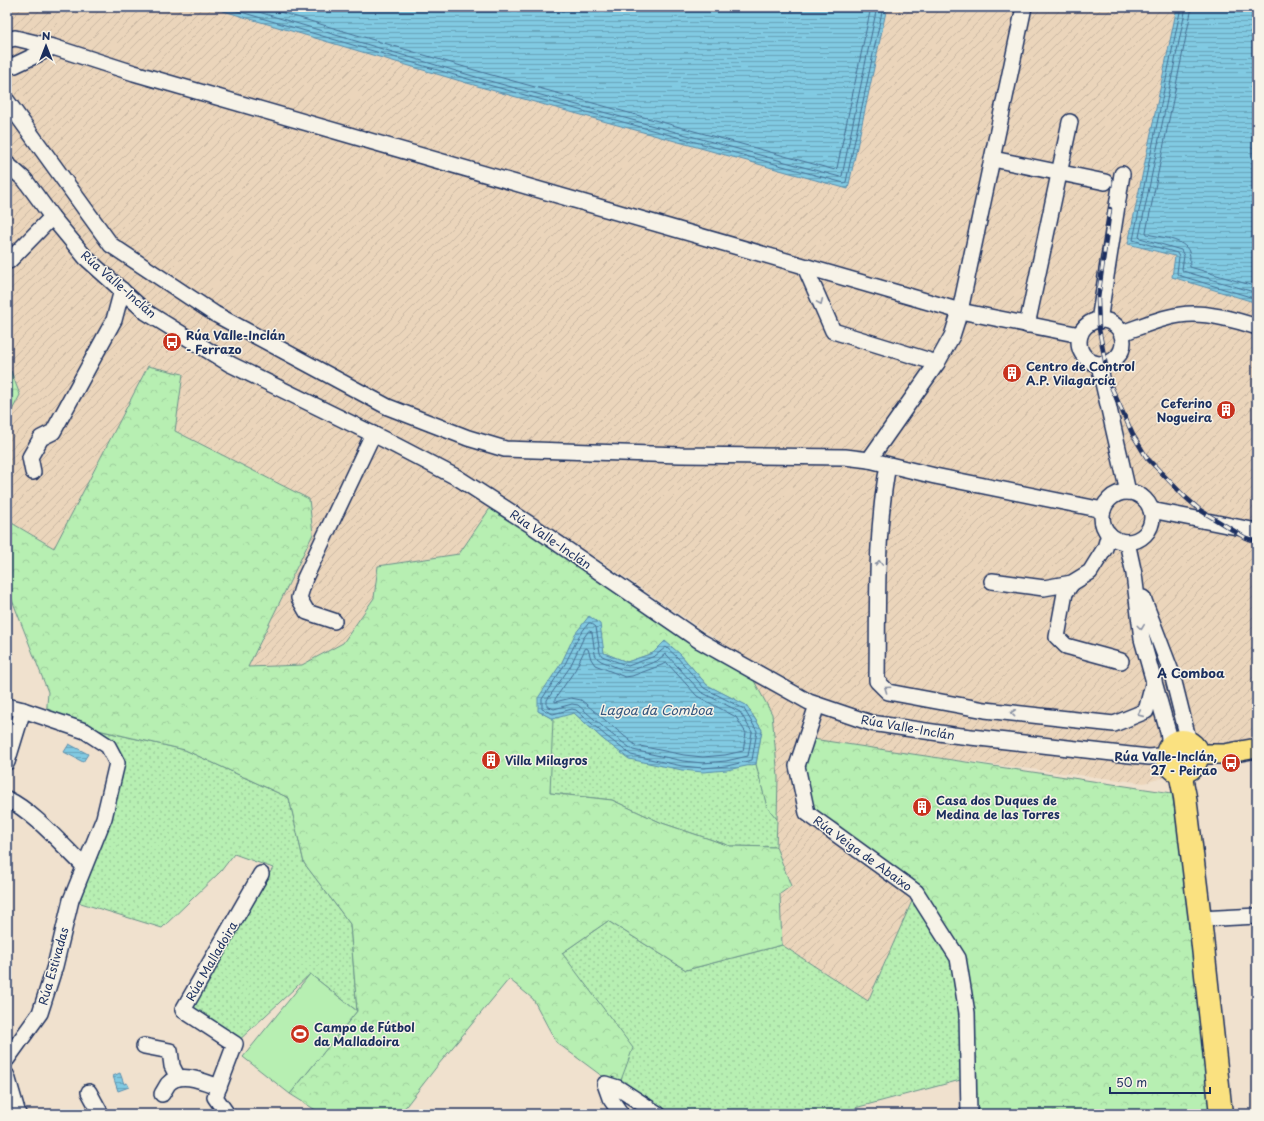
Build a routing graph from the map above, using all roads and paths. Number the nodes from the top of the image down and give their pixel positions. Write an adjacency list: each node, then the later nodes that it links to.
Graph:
1 (1024, 7): 7 (street)
2 (7, 40): 3 (street)
3 (53, 47): 4 (street); 14 (street)
4 (7, 66)
5 (7, 101): 25 (street)
6 (1070, 122): 9 (street)
7 (993, 159): 9 (street); 16 (street)
8 (7, 164): 12 (street, Rúa Valle-Inclán)
9 (1059, 173): 11 (street); 18 (street)
10 (1122, 174): 17 (street)
11 (1105, 182)
12 (52, 217): 13 (street); 15 (street, Rúa Valle-Inclán)
13 (7, 261)
14 (805, 266): 16 (street); 22 (street, one-way to 22)
15 (122, 290): 24 (street, Rúa Valle-Inclán); 27 (street)
16 (960, 311): 18 (street); 22 (street)
17 (1099, 320): 20 (street); 21 (street)
18 (1027, 324): 21 (street)
19 (1257, 326): 20 (street)
20 (1122, 333): 23 (street)
21 (1080, 335): 23 (street)
22 (937, 363): 25 (street)
23 (1099, 365): 28 (street)
24 (373, 434): 37 (street); 40 (street, Rúa Valle-Inclán)
25 (869, 460): 26 (street)
26 (888, 465): 29 (street); 39 (street, one-way to 26)
27 (33, 472)
28 (1128, 492): 29 (street); 30 (street)
29 (1104, 510): 32 (street)
30 (1151, 510): 31 (street); 33 (street)
31 (1257, 532)
32 (1109, 534): 33 (street); 36 (street)
33 (1127, 542): 34 (street)
34 (1134, 574): 39 (street, one-way to 39); 44 (street)
35 (992, 581): 36 (street)
36 (1072, 583): 38 (street)
37 (334, 621)
38 (1121, 661)
39 (1154, 680): 44 (street)
40 (817, 705): 44 (street, Rúa Valle-Inclán); 63 (street, Rúa Veiga de Abaixo)
41 (7, 706): 42 (street, Rúa Estivadas)
42 (23, 710): 45 (street); 47 (street, Rúa Estivadas)
43 (1257, 748): 44 (main road, Rúa Valle-Inclán)
44 (1182, 756): 50 (highway)
45 (7, 762)
46 (7, 799): 47 (street)
47 (84, 866): 52 (street, Rúa Estivadas)
48 (261, 874): 55 (street, Rúa Malladoira)
49 (1257, 916): 50 (street)
50 (1200, 919): 64 (highway)
51 (144, 1046): 54 (street)
52 (7, 1059)
53 (7, 1076): 58 (street)
54 (178, 1078): 55 (street); 57 (street)
55 (219, 1087): 60 (street, Rúa Malladoira)
56 (89, 1092): 59 (street)
57 (162, 1094)
58 (18, 1114)
59 (101, 1114)
60 (226, 1114)
61 (621, 1114): 62 (street)
62 (658, 1114)
63 (968, 1114)
64 (1221, 1114)

